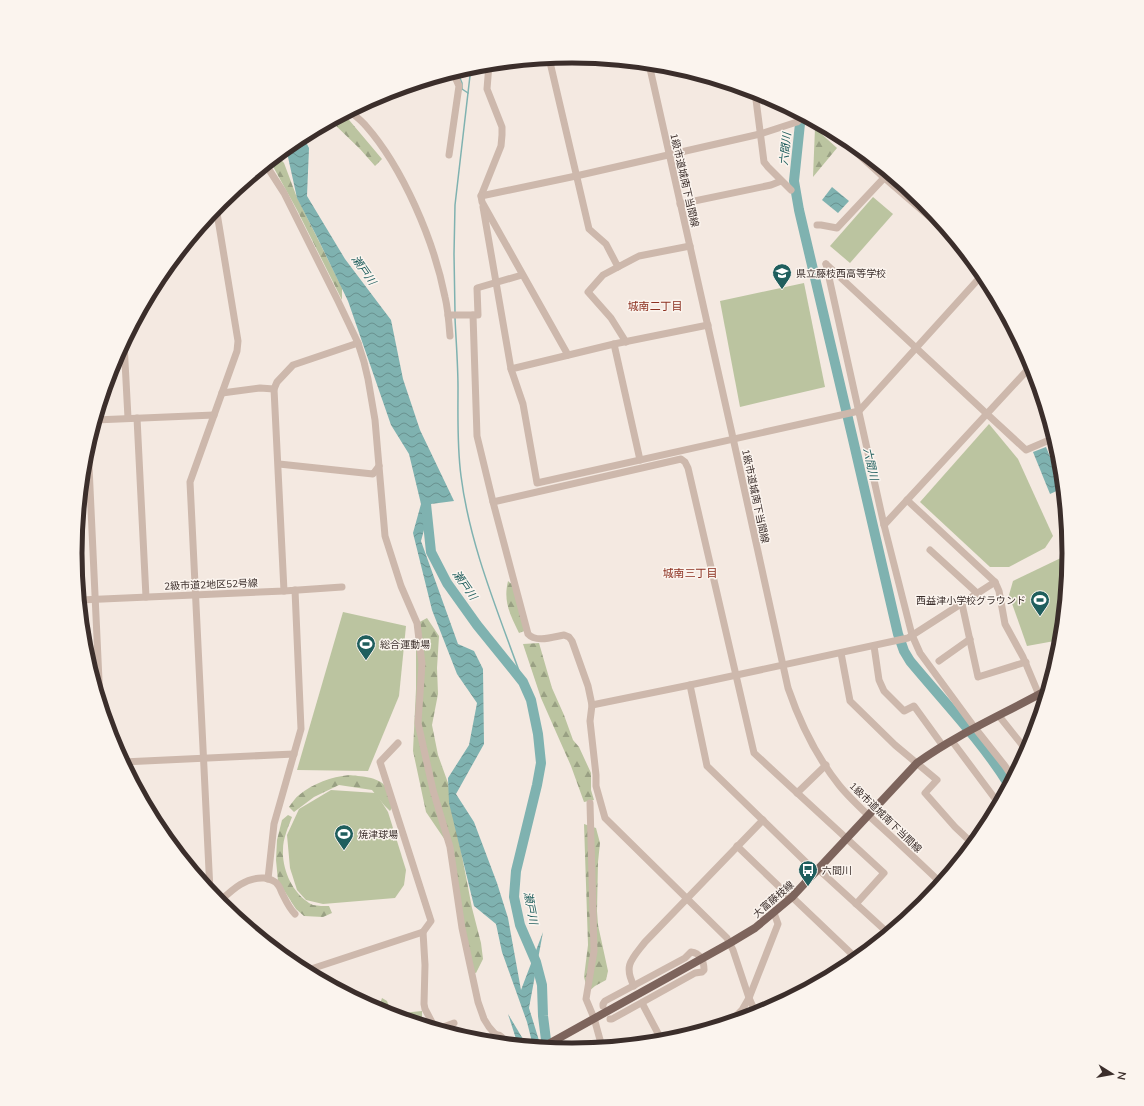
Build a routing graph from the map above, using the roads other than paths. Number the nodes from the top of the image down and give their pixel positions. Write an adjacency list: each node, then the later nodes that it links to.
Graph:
1 (550, 64): 15 (street)
2 (650, 69): 12 (street, 1級市道城南下当間線)
3 (489, 70): 18 (street)
4 (455, 77): 11 (street)
5 (756, 98): 10 (street)
6 (354, 115): 27 (street)
7 (797, 118): 9 (street)
8 (800, 120): 9 (street)
9 (797, 122): 10 (street)
10 (760, 134): 12 (street); 16 (street)
11 (449, 155)
12 (669, 155): 15 (street); 19 (street, 1級市道城南下当間線)
13 (268, 169): 32 (street)
14 (883, 174): 21 (street)
15 (576, 176): 18 (street); 23 (street)
16 (781, 182): 17 (street); 19 (street)
17 (791, 190)
18 (482, 199): 24 (street); 26 (street)
19 (680, 204): 22 (street, 1級市道城南下当間線)
20 (217, 216): 40 (street)
21 (817, 225)
22 (690, 246): 23 (street); 29 (street, 1級市道城南下当間線)
23 (618, 267): 31 (street)
24 (522, 275): 26 (street); 36 (street)
25 (978, 279): 34 (street)
26 (496, 283): 28 (street); 37 (street)
27 (448, 315): 28 (street); 30 (street)
28 (473, 315): 56 (street)
29 (708, 325): 31 (street); 47 (street, 1級市道城南下当間線)
30 (450, 336)
31 (626, 342): 33 (street)
32 (358, 343): 39 (street); 51 (street)
33 (614, 344): 36 (street); 49 (street)
34 (916, 347): 41 (street); 41 (street); 42 (street)
35 (125, 353): 44 (street)
36 (568, 355): 37 (street)
37 (511, 370): 49 (street)
38 (1027, 370): 42 (street)
39 (274, 389): 40 (street); 50 (street)
40 (222, 393): 43 (street)
41 (858, 411): 47 (street); 57 (street)
42 (987, 414): 48 (street); 55 (street)
43 (214, 415): 45 (street); 64 (street)
44 (128, 418): 45 (street); 46 (street)
45 (137, 418): 65 (street)
46 (101, 420)
47 (734, 438): 49 (street); 75 (street, 1級市道城南下当間線)
48 (1049, 440)
49 (640, 460)
50 (279, 464): 53 (street); 62 (street)
51 (379, 466): 53 (street); 54 (street)
52 (89, 469): 66 (street)
53 (373, 474): 54 (street)
54 (381, 492): 130 (street)
55 (907, 500): 57 (street); 59 (street)
56 (493, 502): 76 (street); 81 (street)
57 (884, 525): 69 (street)
58 (930, 550): 63 (street)
59 (995, 582): 63 (street); 74 (street)
60 (342, 587): 61 (street, 2級市道2地区52号線)
61 (295, 590): 62 (street, 2級市道2地区52号線); 88 (street)
62 (284, 591): 64 (street, 2級市道2地区52号線)
63 (977, 593): 68 (street)
64 (195, 594): 65 (street, 2級市道2地区52号線); 89 (street)
65 (146, 597): 66 (street, 2級市道2地区52号線)
66 (95, 599): 67 (street, 2級市道2地区52号線); 77 (street)
67 (84, 600)
68 (962, 604): 69 (street); 70 (street)
69 (910, 636): 71 (street); 83 (street)
70 (970, 639): 73 (street); 74 (street)
71 (874, 646): 72 (street); 86 (street)
72 (840, 653): 75 (street); 91 (street)
73 (939, 661)
74 (1026, 662): 79 (street)
75 (783, 665): 76 (street); 92 (street, 1級市道城南下当間線)
76 (735, 676): 78 (street); 94 (street)
77 (99, 680)
78 (690, 685): 81 (street); 98 (street)
79 (1041, 694)
80 (1040, 698): 82 (main road, 大富藤枝線)
81 (592, 705): 108 (street)
82 (999, 716): 83 (main road, 大富藤枝線); 87 (street)
83 (974, 728): 84 (main road, 大富藤枝線); 93 (street)
84 (952, 741): 86 (main road, 大富藤枝線); 95 (street)
85 (398, 743): 113 (street)
86 (943, 746): 91 (main road, 大富藤枝線)
87 (1023, 746)
88 (294, 754): 89 (street); 103 (street)
89 (203, 758): 90 (street); 105 (street)
90 (129, 762)
91 (917, 764): 97 (main road, 大富藤枝線); 100 (street)
92 (826, 765): 94 (street); 97 (street, 1級市道城南下当間線)
93 (1010, 772)
94 (797, 793): 99 (street)
95 (995, 799)
96 (590, 803): 125 (street)
97 (868, 815): 99 (main road, 大富藤枝線); 104 (street, 1級市道城南下当間線)
98 (763, 820): 101 (street); 102 (street)
99 (846, 839): 102 (main road, 大富藤枝線); 109 (street)
100 (969, 840)
101 (737, 846): 107 (street); 108 (street)
102 (817, 871): 107 (main road, 大富藤枝線); 109 (street)
103 (268, 878): 106 (street); 111 (street)
104 (937, 879)
105 (210, 882)
106 (225, 897)
107 (792, 897): 110 (main road, 大富藤枝線); 115 (street)
108 (687, 898): 114 (street); 118 (street)
109 (856, 904): 112 (street)
110 (774, 913): 114 (main road, 大富藤枝線); 119 (street)
111 (295, 914)
112 (884, 930)
113 (423, 932): 117 (street); 126 (street)
114 (730, 944): 116 (main road, 大富藤枝線); 119 (street)
115 (852, 954)
116 (702, 959): 118 (street); 120 (street); 125 (main road, 大富藤枝線)
117 (313, 968)
118 (634, 986): 121 (street)
119 (749, 998): 122 (street); 123 (street)
120 (642, 1003): 124 (street); 129 (street)
121 (603, 1006)
122 (754, 1008)
123 (738, 1014)
124 (610, 1019)
125 (592, 1020): 131 (main road, 大富藤枝線); 132 (street)
126 (432, 1022)
127 (454, 1023): 128 (street)
128 (446, 1026)
129 (659, 1035)
130 (494, 1037)
131 (551, 1042)
132 (600, 1042)

